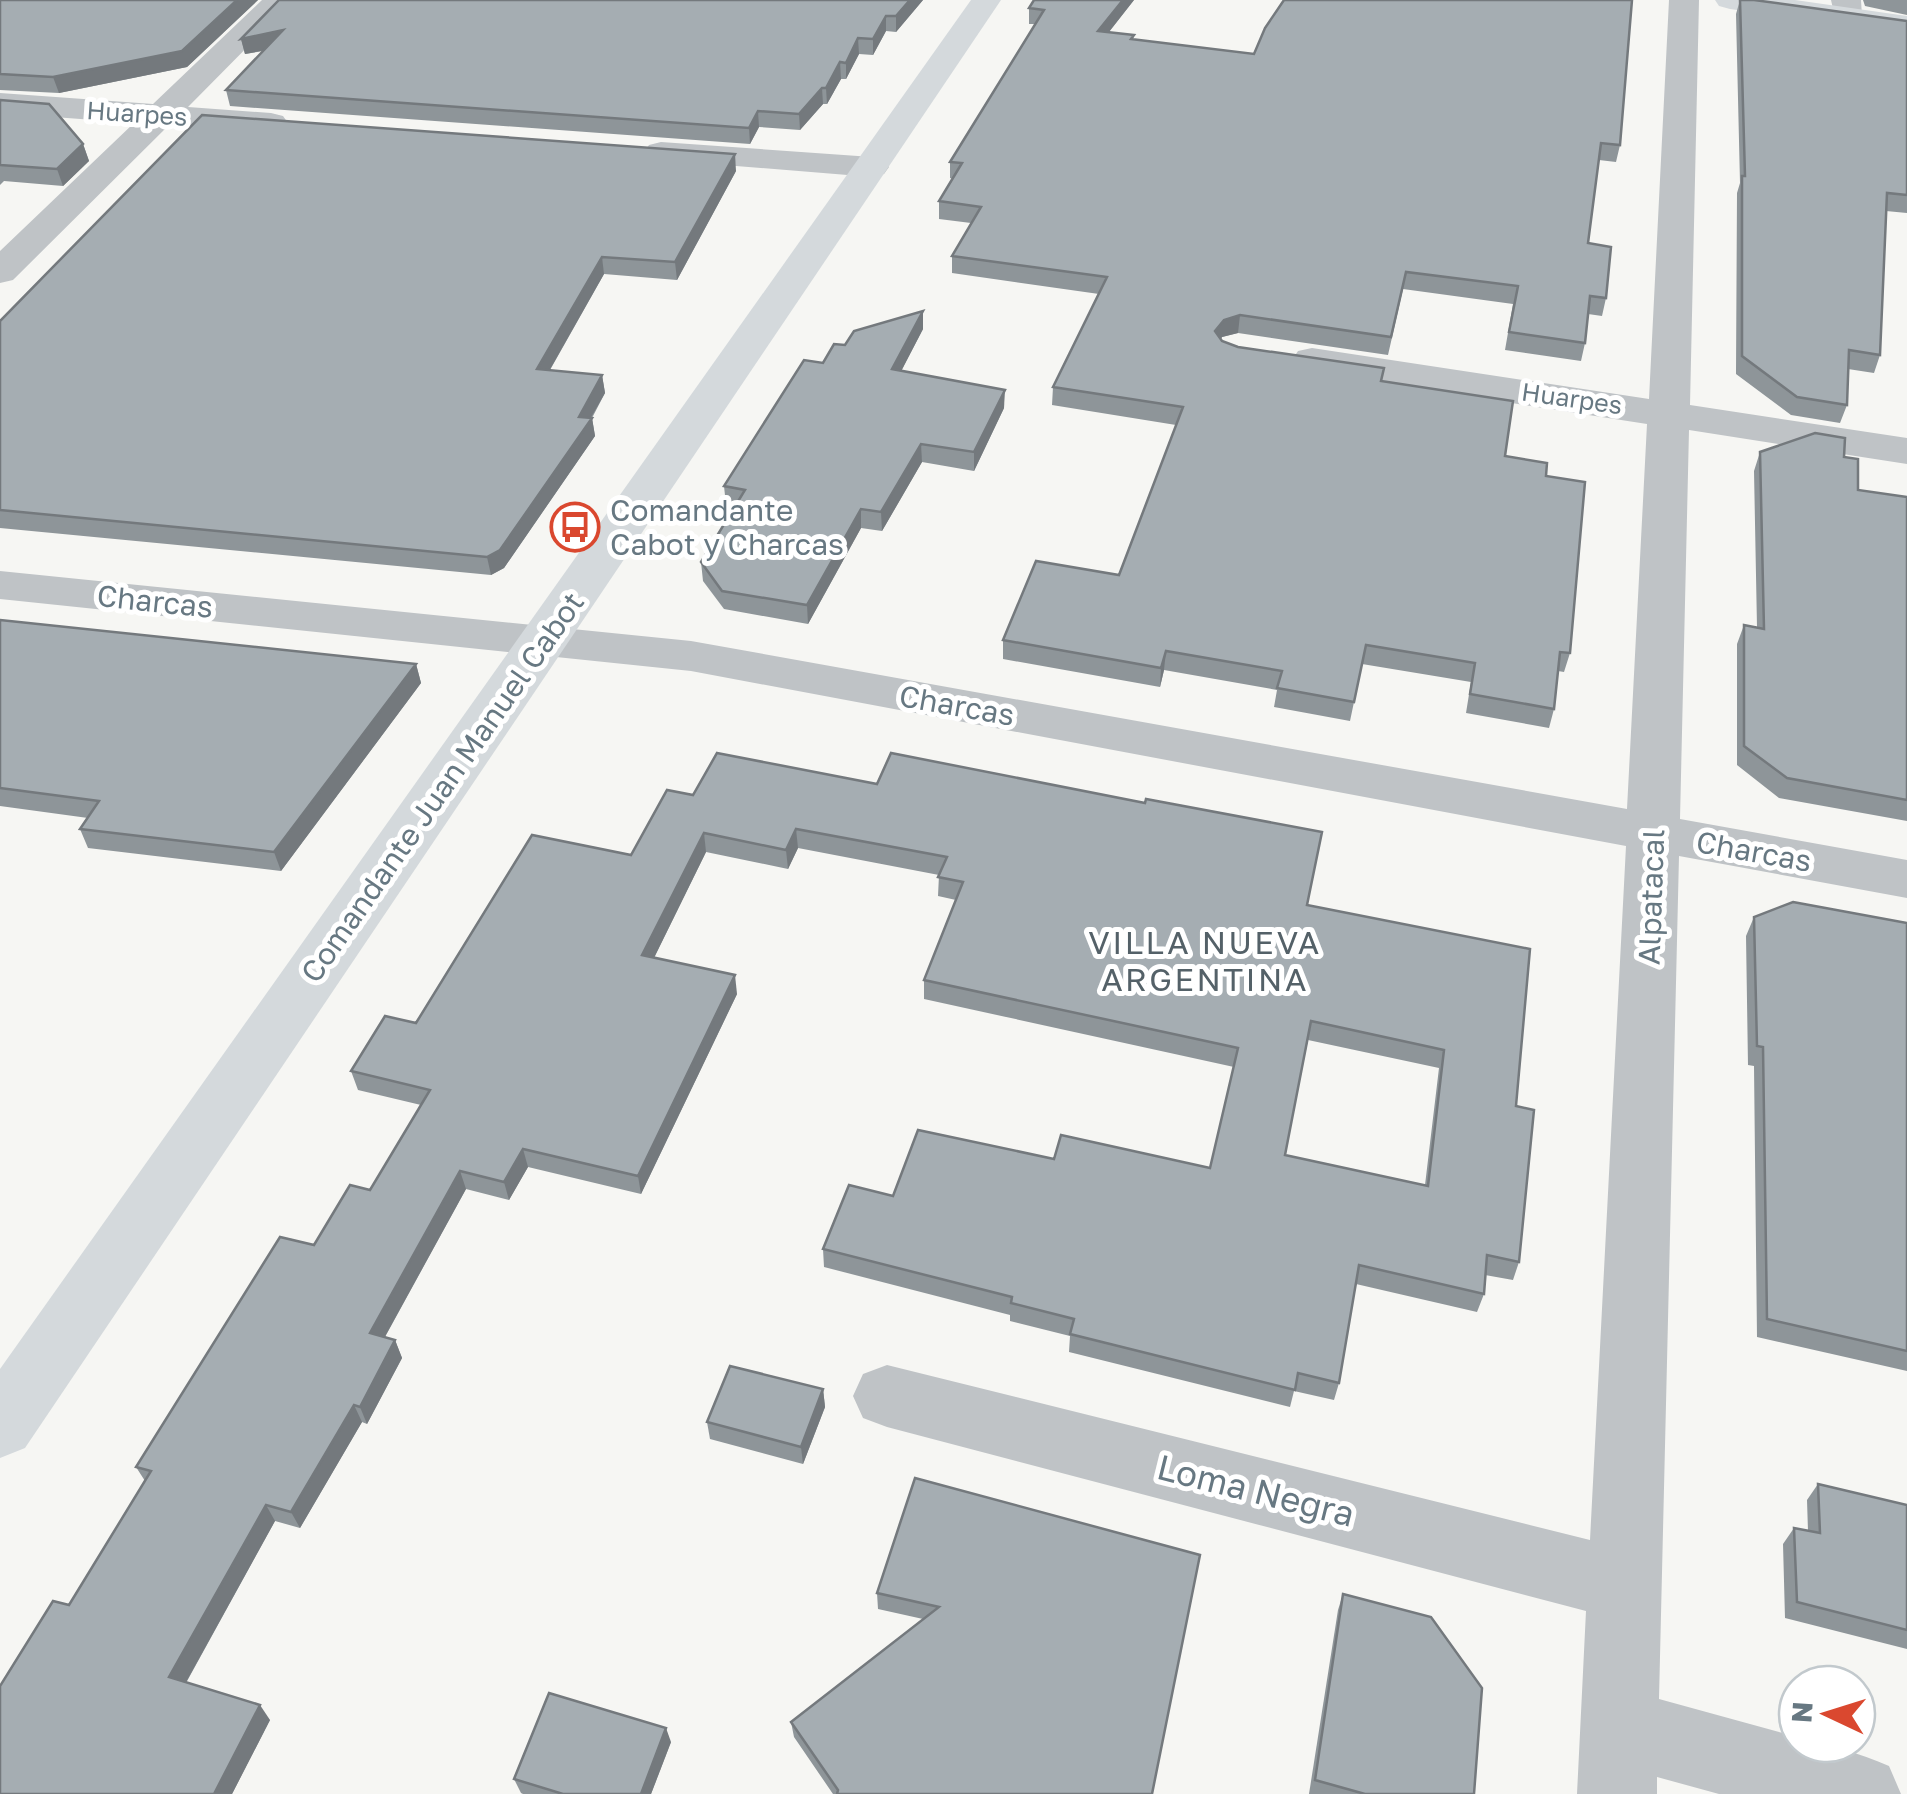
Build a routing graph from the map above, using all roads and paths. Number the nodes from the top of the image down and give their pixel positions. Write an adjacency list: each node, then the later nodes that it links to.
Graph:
1 (279, 0): 8 (street)
2 (986, 0): 11 (main road, Comandante Juan Manuel Cabot)
3 (1684, 0): 14 (street, Alpatacal)
4 (1730, 0): 5 (main road)
5 (1846, 8): 6 (main road)
6 (1907, 25)
7 (0, 103): 8 (street, Huarpes)
8 (161, 115): 9 (street, Huarpes); 12 (street)
9 (296, 125)
10 (625, 150): 11 (street)
11 (872, 167): 17 (main road, Comandante Juan Manuel Cabot)
12 (0, 272)
13 (1276, 354): 14 (street, Huarpes)
14 (1669, 412): 15 (street, Huarpes); 18 (street, Alpatacal)
15 (1907, 451)
16 (0, 585): 17 (street, Charcas)
17 (543, 642): 18 (street, Charcas); 21 (main road, Comandante Juan Manuel Cabot)
18 (1653, 832): 19 (street, Charcas); 22 (street, Alpatacal)
19 (1907, 879)
20 (886, 1396): 22 (street, Loma Negra)
21 (0, 1426)
22 (1624, 1585): 23 (street, Alpatacal)
23 (1618, 1761): 24 (street)
24 (1861, 1794)

